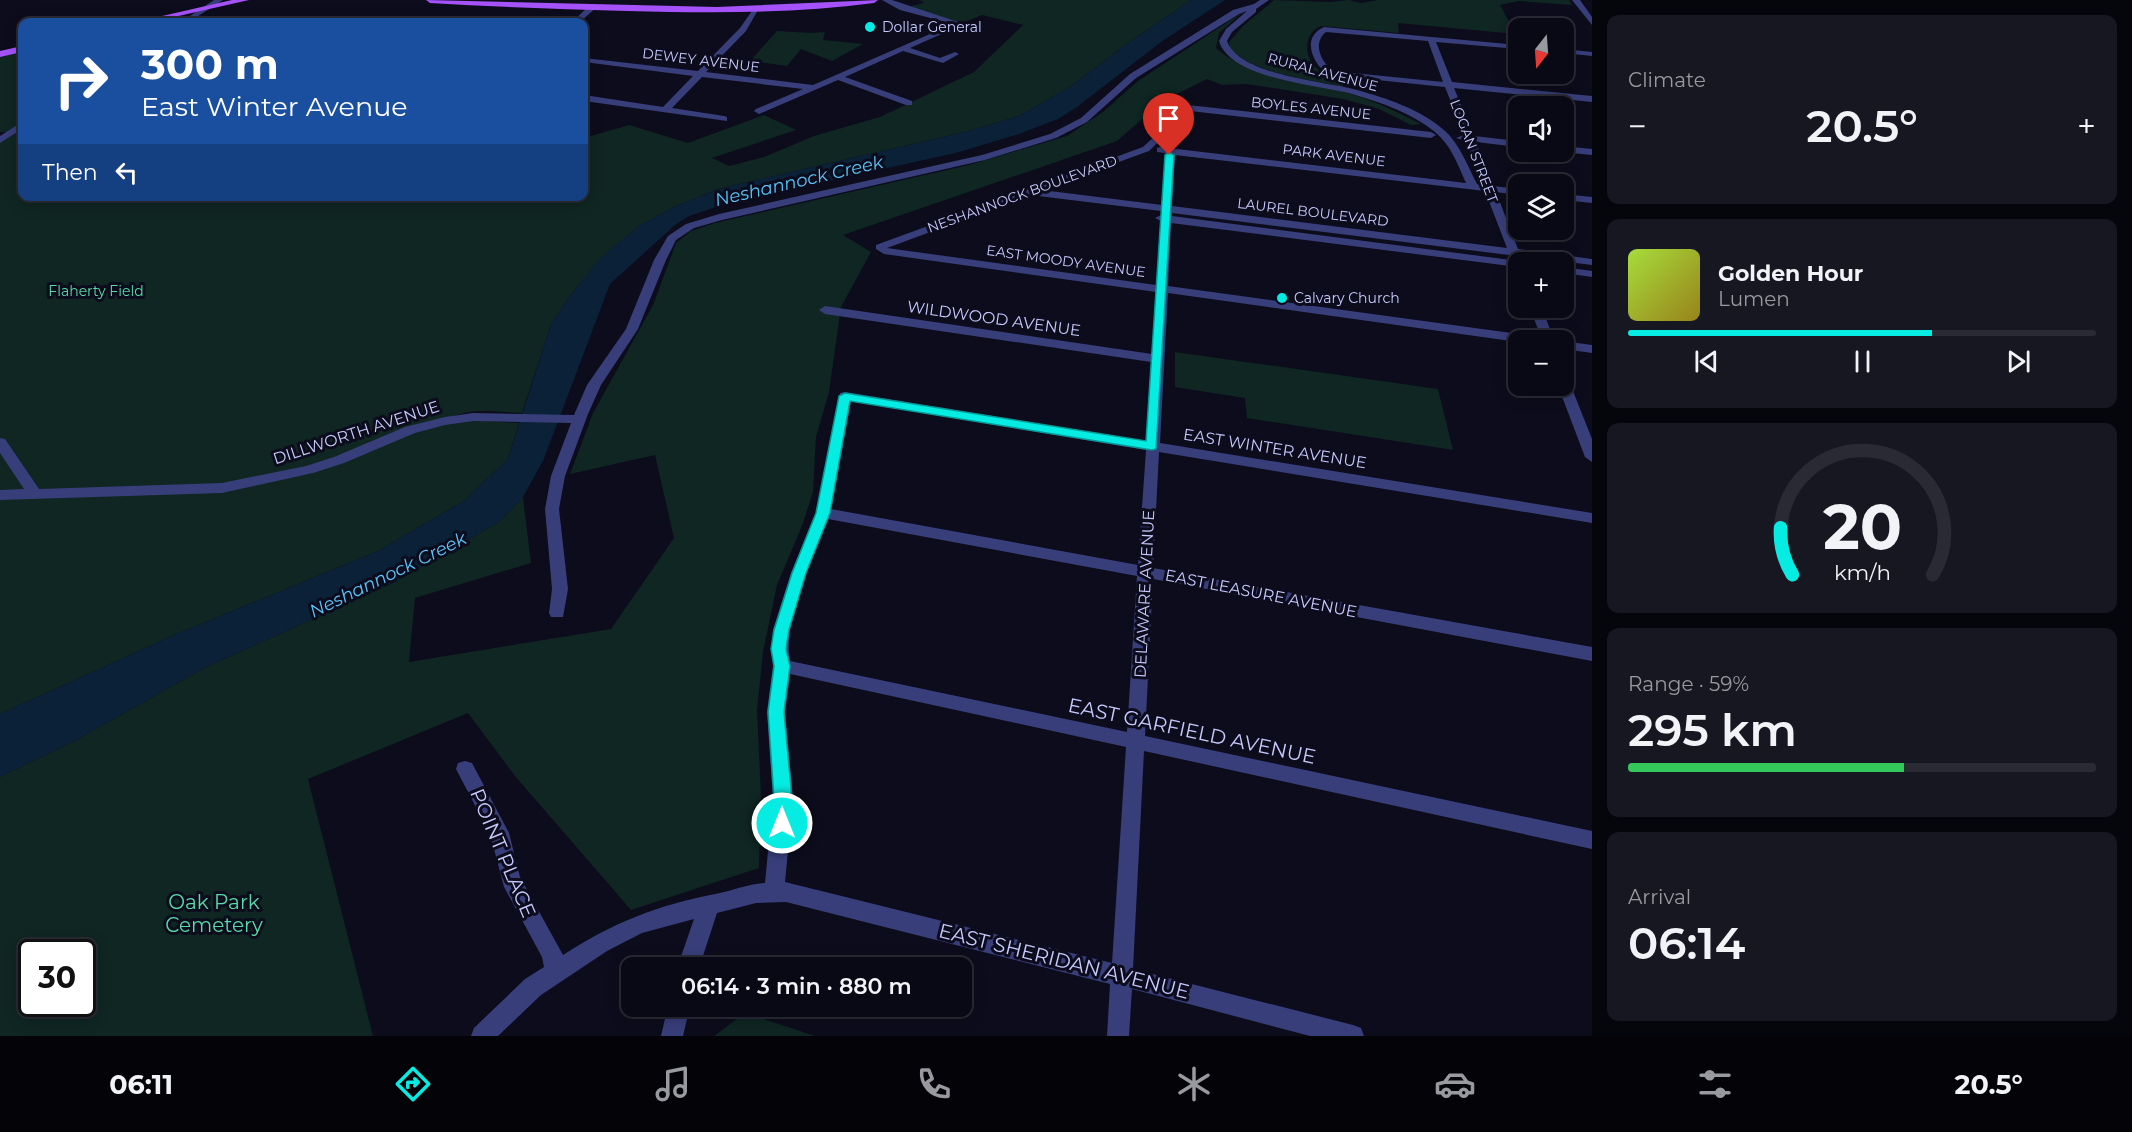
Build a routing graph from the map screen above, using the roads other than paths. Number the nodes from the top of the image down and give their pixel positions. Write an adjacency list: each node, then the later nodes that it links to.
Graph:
1 (219, 0): 11 (street)
2 (245, 0): 11 (main road)
3 (430, 0): 12 (main road)
4 (874, 0): 6 (main road)
5 (886, 0): 20 (street)
6 (825, 3): 13 (main road)
7 (1261, 3): 47 (street, RURAL AVENUE); 69 (street)
8 (1578, 3): 10 (street); 17 (street)
9 (613, 4): 12 (main road); 13 (main road)
10 (1592, 7)
11 (207, 8): 14 (main road); 15 (street)
12 (593, 8): 16 (street)
13 (754, 10): 27 (street)
14 (160, 18)
15 (191, 18)
16 (581, 18)
17 (1592, 23)
18 (1431, 39): 19 (street); 29 (street, LOGAN STREET); 29 (street)
19 (1508, 46)
20 (904, 49): 24 (street); 28 (street)
21 (18, 50): 23 (main road)
22 (1574, 52): 25 (street)
23 (0, 54)
24 (956, 54)
25 (1592, 54)
26 (588, 60): 27 (street, DEWEY AVENUE)
27 (701, 73): 30 (street, DEWEY AVENUE); 35 (street)
28 (838, 77): 30 (street); 33 (street)
29 (1449, 85): 32 (street); 40 (street, LOGAN STREET)
30 (814, 87): 36 (street)
31 (588, 99): 35 (street)
32 (1592, 99)
33 (909, 103)
34 (1188, 108): 39 (street, BOYLES AVENUE); 43 (street, NESHANNOCK BOULEVARD)
35 (666, 109): 37 (street)
36 (759, 111)
37 (724, 119)
38 (18, 128): 41 (street)
39 (1431, 135)
40 (1465, 138): 42 (street); 48 (street, LOGAN STREET)
41 (0, 140)
42 (1508, 143)
43 (1146, 149): 45 (street, PARK AVENUE); 49 (street, NESHANNOCK BOULEVARD)
44 (1574, 150): 46 (street)
45 (1170, 152): 47 (street, PARK AVENUE); 54 (street, DELAWARE AVENUE)
46 (1592, 152)
47 (1473, 186): 48 (street, PARK AVENUE)
48 (1489, 188): 50 (street, PARK AVENUE); 56 (street, LOGAN STREET)
49 (1030, 191): 52 (street, NESHANNOCK BOULEVARD); 54 (street, LAUREL BOULEVARD)
50 (1508, 191)
51 (1574, 198): 53 (street)
52 (1008, 199): 54 (street, LAUREL BOULEVARD); 55 (street, NESHANNOCK BOULEVARD)
53 (1592, 200)
54 (1165, 214): 57 (street, LAUREL BOULEVARD); 62 (street, DELAWARE AVENUE)
55 (881, 249): 62 (street, EAST MOODY AVENUE)
56 (1514, 252)
57 (1508, 259)
58 (1574, 262): 59 (street, LAUREL BOULEVARD)
59 (1592, 262)
60 (1574, 271): 61 (street)
61 (1592, 273)
62 (1161, 289): 64 (street, EAST MOODY AVENUE); 67 (street, DELAWARE AVENUE)
63 (825, 310): 67 (street, WILDWOOD AVENUE)
64 (1508, 337)
65 (1574, 347): 66 (street)
66 (1592, 349)
67 (1158, 359): 71 (street, DELAWARE AVENUE)
68 (1569, 396): 72 (street)
69 (575, 419): 73 (street, DILLWORTH AVENUE); 78 (street)
70 (0, 442): 73 (street)
71 (1152, 446): 75 (street, EAST WINTER AVENUE); 76 (street, EAST WINTER AVENUE); 77 (street, DELAWARE AVENUE)
72 (1592, 457)
73 (35, 494): 74 (street, DILLWORTH AVENUE)
74 (0, 495)
75 (823, 513): 77 (street, EAST LEASURE AVENUE); 80 (street)
76 (1592, 518)
77 (1144, 571): 79 (street, EAST LEASURE AVENUE); 81 (street, DELAWARE AVENUE)
78 (557, 613)
79 (1592, 654)
80 (782, 666): 81 (street, EAST GARFIELD AVENUE); 84 (street)
81 (1135, 743): 83 (street, EAST GARFIELD AVENUE); 88 (street, DELAWARE AVENUE)
82 (465, 769): 87 (street, POINT PLACE)
83 (1592, 840)
84 (774, 891): 85 (street); 88 (street, EAST SHERIDAN AVENUE)
85 (710, 904): 86 (street); 87 (street)
86 (692, 957)
87 (556, 970): 90 (street)
88 (1122, 975): 92 (street, DELAWARE AVENUE); 93 (street, EAST SHERIDAN AVENUE)
89 (676, 1017): 91 (street)
90 (482, 1036)
91 (672, 1036)
92 (1118, 1036)
93 (1353, 1036)

